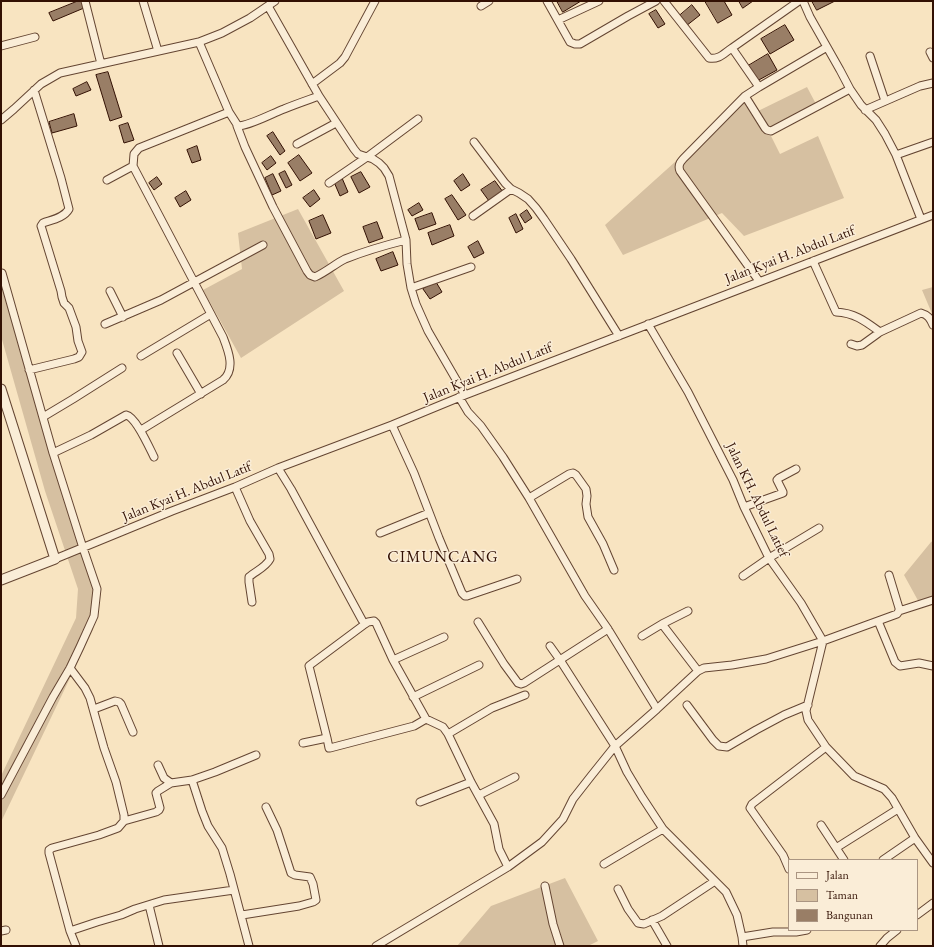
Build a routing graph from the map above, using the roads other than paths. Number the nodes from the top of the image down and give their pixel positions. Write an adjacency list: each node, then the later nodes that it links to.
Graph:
1 (85, 1): 22 (street)
2 (143, 1): 20 (street)
3 (275, 1): 12 (street)
4 (375, 1): 24 (street)
5 (489, 1): 13 (street)
6 (547, 1): 14 (street)
7 (599, 1): 14 (street)
8 (656, 1): 14 (street)
9 (664, 1): 19 (street)
10 (799, 1): 19 (street)
11 (803, 1): 18 (street)
12 (268, 6): 16 (street); 24 (street)
13 (481, 6)
14 (558, 20)
15 (35, 37): 17 (street)
16 (198, 42): 20 (street); 32 (street)
17 (1, 46)
18 (827, 47): 25 (street); 26 (street)
19 (732, 48): 25 (street)
20 (158, 51): 22 (street)
21 (870, 56): 30 (street)
22 (101, 64): 27 (street)
23 (933, 82): 30 (street)
24 (312, 84): 28 (street)
25 (759, 87): 29 (street)
26 (850, 89): 29 (street); 31 (street)
27 (34, 90): 34 (street); 69 (street)
28 (319, 96): 35 (street); 36 (street)
29 (745, 96): 54 (street)
30 (885, 101): 31 (street)
31 (865, 110): 40 (street)
32 (229, 112): 36 (street); 42 (street)
33 (418, 119): 41 (street)
34 (1, 120)
35 (336, 123): 39 (street); 41 (street)
36 (237, 126): 49 (street)
37 (474, 142): 45 (street)
38 (933, 142): 40 (street)
39 (297, 144)
40 (896, 155): 48 (street)
41 (367, 156): 44 (street); 49 (street)
42 (133, 166): 43 (street); 55 (street)
43 (107, 180)
44 (329, 183)
45 (511, 189): 47 (street); 64 (street)
46 (933, 214): 48 (street, Jalan Kyai H. Abdul Latif)
47 (472, 216)
48 (921, 219): 51 (street, Jalan Kyai H. Abdul Latif)
49 (406, 240): 56 (street)
50 (263, 245): 55 (street)
51 (813, 260): 54 (street, Jalan Kyai H. Abdul Latif); 63 (street)
52 (471, 267): 56 (street)
53 (2, 274): 69 (street)
54 (759, 281): 61 (street, Jalan Kyai H. Abdul Latif)
55 (194, 282): 58 (street); 59 (street)
56 (411, 288): 72 (street)
57 (110, 291): 59 (street)
58 (211, 314): 67 (street); 71 (street)
59 (123, 317): 60 (street)
60 (105, 324)
61 (648, 324): 64 (street, Jalan Kyai H. Abdul Latif); 82 (street, Jalan KH. Abdul Latief)
62 (933, 325): 63 (street)
63 (880, 332): 65 (street)
64 (618, 336): 72 (street, Jalan Kyai H. Abdul Latif)
65 (851, 344)
66 (177, 353): 71 (street)
67 (141, 356)
68 (122, 368): 73 (street)
69 (30, 370): 73 (street)
70 (1, 389): 88 (street)
71 (201, 394): 75 (street)
72 (462, 396): 74 (street, Jalan Kyai H. Abdul Latif); 81 (street)
73 (43, 417): 76 (street)
74 (392, 425): 78 (street, Jalan Kyai H. Abdul Latif); 83 (street)
75 (141, 430): 76 (street); 77 (street)
76 (53, 453): 86 (street)
77 (154, 457)
78 (278, 468): 80 (street, Jalan Kyai H. Abdul Latif); 100 (street)
79 (796, 469): 82 (street)
80 (235, 487): 86 (street, Jalan Kyai H. Abdul Latif); 95 (street)
81 (529, 498): 89 (street); 102 (street)
82 (744, 507): 87 (street, Jalan KH. Abdul Latief)
83 (429, 513): 85 (street); 92 (street)
84 (820, 528): 87 (street)
85 (380, 533)
86 (83, 548): 88 (street, Jalan Kyai H. Abdul Latif); 111 (street)
87 (769, 558): 91 (street); 105 (street, Jalan KH. Abdul Latief)
88 (54, 560): 93 (street)
89 (614, 570)
90 (889, 575): 97 (street)
91 (743, 576)
92 (517, 579)
93 (1, 580)
94 (933, 600): 97 (street)
95 (252, 602)
96 (688, 611): 101 (street)
97 (899, 611): 98 (street)
98 (878, 621): 105 (street); 110 (street)
99 (478, 622): 108 (street)
100 (365, 624): 107 (street); 122 (street)
101 (662, 624): 103 (street); 112 (street)
102 (608, 629): 108 (street); 118 (street)
103 (642, 636)
104 (444, 637): 107 (street)
105 (823, 641): 112 (street); 115 (street)
106 (550, 646): 108 (street)
107 (394, 660): 114 (street)
108 (560, 660): 124 (street)
109 (479, 665): 114 (street)
110 (933, 666)
111 (70, 668): 117 (street); 132 (street)
112 (698, 671): 118 (street)
113 (525, 695): 121 (street)
114 (413, 697): 119 (street)
115 (808, 705): 116 (street); 125 (street)
116 (687, 706)
117 (94, 709): 120 (street); 137 (street)
118 (657, 709): 124 (street)
119 (426, 719): 121 (street); 122 (street)
120 (133, 732)
121 (448, 734): 130 (street)
122 (327, 738): 123 (street)
123 (303, 743)
124 (615, 746): 139 (street); 148 (street)
125 (826, 747): 136 (street); 147 (street)
126 (256, 755): 129 (street)
127 (158, 765): 131 (street)
128 (515, 778): 133 (street)
129 (192, 780): 131 (street); 152 (street)
130 (471, 782): 133 (street); 134 (street)
131 (171, 783): 137 (street)
132 (1, 795)
133 (479, 795): 148 (street)
134 (420, 802)
135 (266, 807): 156 (street)
136 (898, 809): 140 (street); 141 (street)
137 (124, 821): 158 (street)
138 (821, 825): 141 (street)
139 (663, 829): 146 (street); 149 (street)
140 (915, 838): 142 (street); 144 (street)
141 (836, 848): 143 (street)
142 (930, 853): 145 (street)
143 (843, 859)
144 (884, 859)
145 (933, 863)
146 (604, 864)
147 (788, 866)
148 (508, 867): 165 (street)
149 (716, 881): 157 (street); 161 (street)
150 (545, 886): 166 (street)
151 (618, 889): 157 (street)
152 (234, 890): 154 (street); 156 (street)
153 (933, 903): 155 (street)
154 (149, 905): 158 (street); 163 (street)
155 (918, 914)
156 (242, 915): 164 (street)
157 (652, 920): 167 (street)
158 (70, 931): 162 (street)
159 (802, 931): 161 (street)
160 (896, 931): 169 (street)
161 (742, 937): 168 (street)
162 (76, 946)
163 (159, 946)
164 (249, 946)
165 (376, 946)
166 (560, 946)
167 (667, 946)
168 (743, 946)
169 (880, 946)

